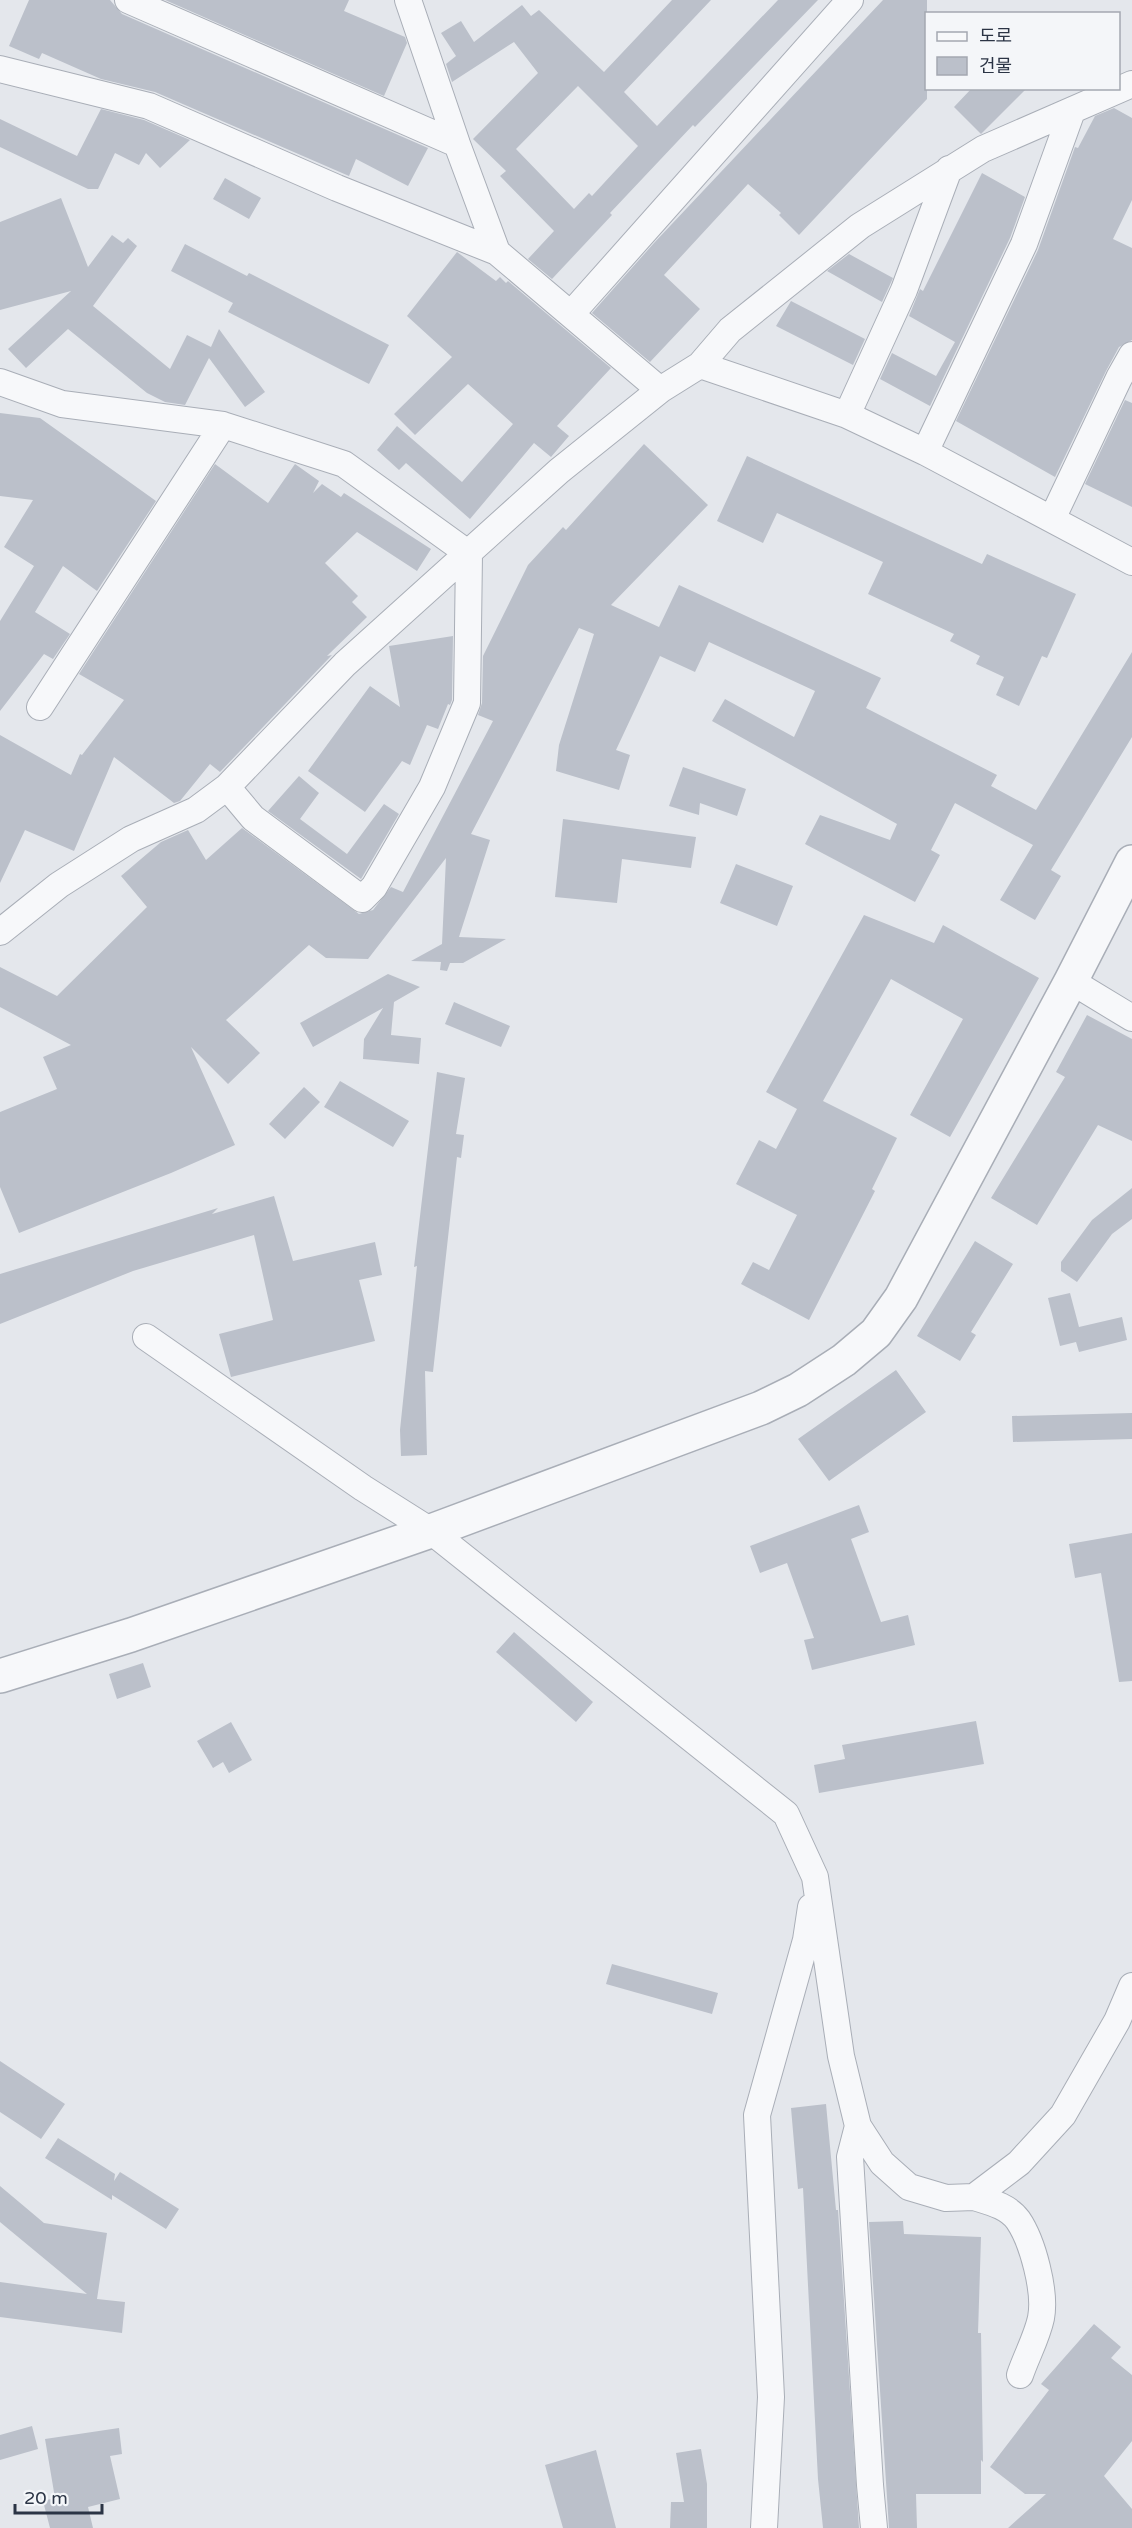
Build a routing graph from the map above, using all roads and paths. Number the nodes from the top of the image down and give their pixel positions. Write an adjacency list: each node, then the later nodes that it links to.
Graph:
1 (128, 0): 7 (street)
2 (408, 0): 7 (street)
3 (850, 0): 10 (street)
4 (0, 69): 9 (street)
5 (1119, 90): 6 (street)
6 (1072, 111): 8 (street); 17 (street)
7 (457, 144): 9 (street)
8 (949, 169): 12 (street); 15 (street)
9 (497, 252): 10 (street)
10 (571, 314): 14 (street)
11 (1132, 355): 18 (street)
12 (700, 364): 14 (street); 15 (street)
13 (0, 382): 16 (street)
14 (660, 390): 19 (street)
15 (847, 415): 17 (street)
16 (223, 425): 19 (street); 21 (street)
17 (925, 452): 18 (street)
18 (1052, 519): 20 (street)
19 (469, 554): 22 (street); 22 (street)
20 (1132, 561)
21 (40, 707)
22 (227, 787): 24 (street)
23 (1132, 862): 25 (street)
24 (0, 932)
25 (1071, 981): 26 (street); 28 (street)
26 (1132, 1018)
27 (146, 1337): 28 (street)
28 (431, 1531): 29 (street); 30 (street)
29 (0, 1676)
30 (815, 1878): 32 (street); 35 (street)
31 (1132, 1986): 33 (street)
32 (858, 2126): 33 (street); 36 (street)
33 (974, 2197): 34 (street)
34 (1020, 2375)
35 (764, 2528)
36 (874, 2528)

